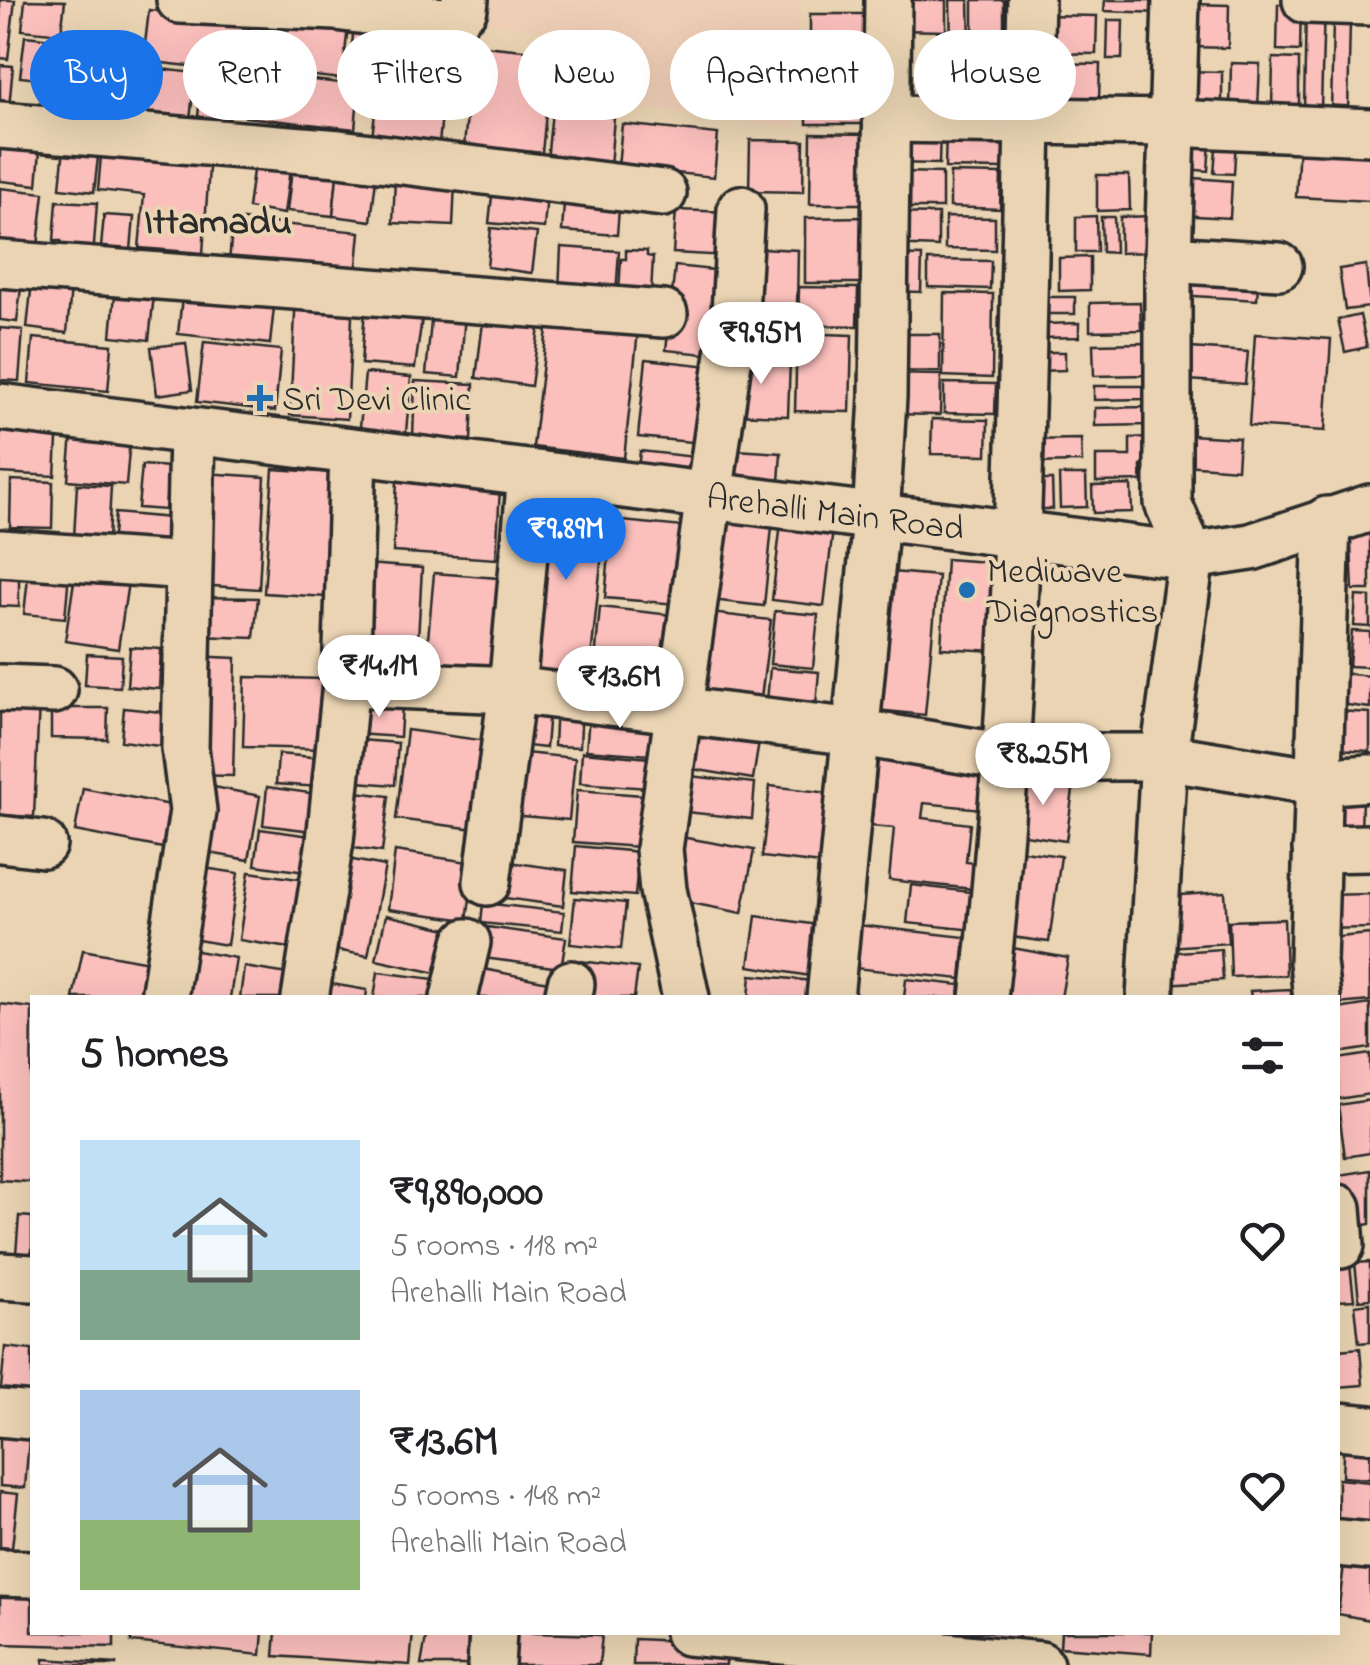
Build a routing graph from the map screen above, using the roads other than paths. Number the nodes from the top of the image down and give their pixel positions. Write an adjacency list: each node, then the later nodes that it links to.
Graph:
1 (180, 0): 7 (street)
2 (465, 0): 7 (street)
3 (888, 0): 9 (street)
4 (1031, 0): 10 (street)
5 (1176, 0): 13 (street)
6 (1306, 0): 8 (street)
7 (237, 2)
8 (1370, 2)
9 (887, 30)
10 (1030, 30)
11 (886, 120): 28 (street)
12 (1028, 120): 13 (street); 30 (street)
13 (1173, 123): 15 (street); 18 (street)
14 (0, 125): 16 (street)
15 (1370, 132)
16 (663, 193)
17 (741, 209): 26 (street)
18 (1168, 259): 20 (street); 32 (street)
19 (0, 264): 21 (street)
20 (1279, 266)
21 (664, 314)
22 (0, 407): 23 (street, Arehalli Main Road)
23 (192, 434): 24 (street, Arehalli Main Road); 33 (street)
24 (353, 453): 25 (street, Arehalli Main Road); 34 (street)
25 (532, 474): 26 (street, Arehalli Main Road); 37 (street)
26 (709, 494): 28 (street, Arehalli Main Road); 38 (street)
27 (1370, 508): 29 (street, Arehalli Main Road)
28 (876, 519): 30 (street, Arehalli Main Road); 39 (street)
29 (1327, 520): 32 (street, Arehalli Main Road); 43 (street)
30 (1018, 534): 32 (street, Arehalli Main Road); 40 (street)
31 (0, 552): 33 (street)
32 (1191, 556): 41 (street)
33 (188, 566): 48 (street)
34 (346, 683): 37 (street); 49 (street)
35 (0, 688): 36 (street)
36 (54, 690)
37 (512, 690): 38 (street); 46 (street)
38 (676, 710): 39 (street); 51 (street)
39 (855, 732): 40 (street); 52 (street)
40 (1005, 757): 41 (street); 53 (street)
41 (1164, 757): 43 (street); 54 (street)
42 (1370, 778): 43 (street)
43 (1318, 782): 45 (street)
44 (1370, 848): 45 (street)
45 (1316, 849): 55 (street)
46 (487, 882)
47 (468, 942): 50 (street)
48 (164, 995)
49 (305, 995)
50 (455, 995)
51 (685, 995)
52 (830, 995)
53 (984, 995)
54 (1150, 995)
55 (1316, 995)
56 (0, 1276): 57 (street)
57 (30, 1278)
58 (0, 1413): 59 (street)
59 (30, 1416)
60 (1340, 1426): 61 (street)
61 (1370, 1429)
62 (1340, 1543): 63 (street)
63 (1370, 1546)
64 (0, 1573): 65 (street)
65 (30, 1574)
66 (493, 1635): 68 (street)
67 (720, 1635): 69 (street)
68 (491, 1665)
69 (1040, 1665)

